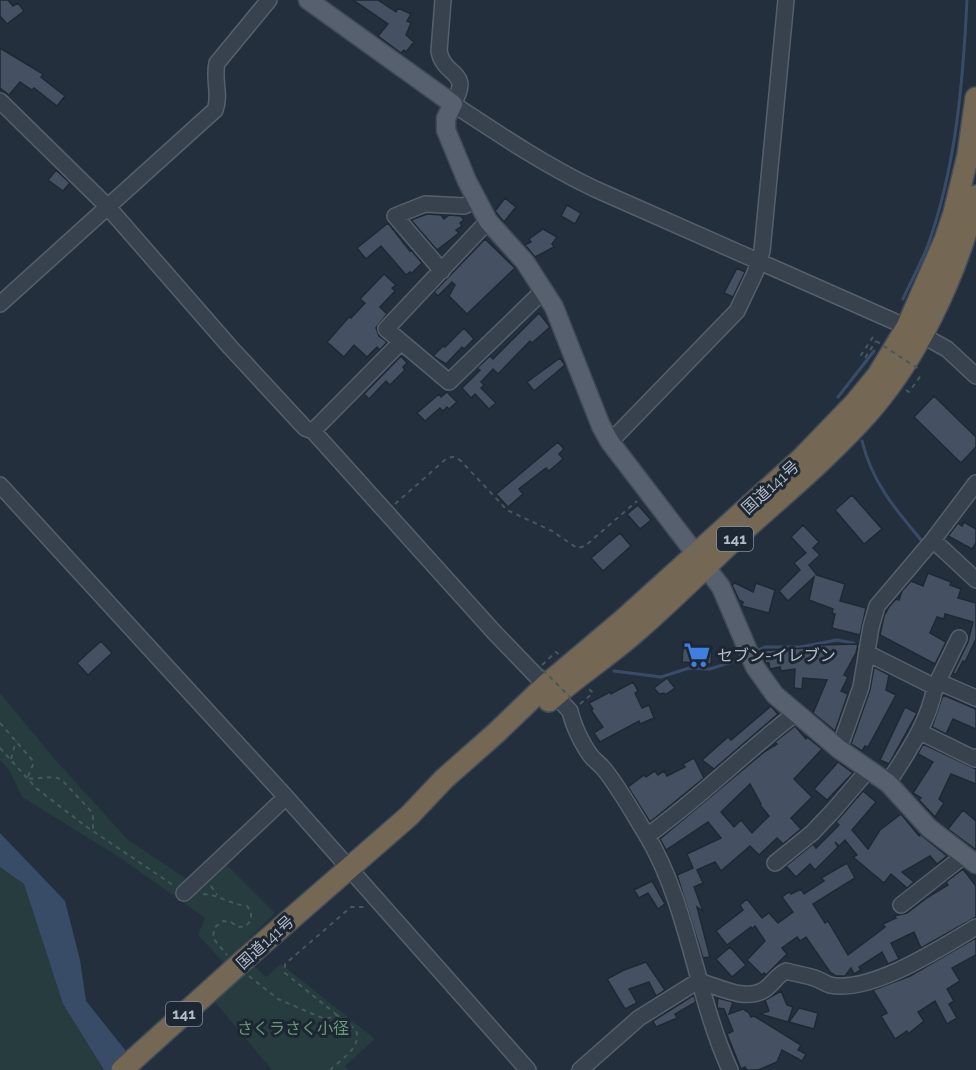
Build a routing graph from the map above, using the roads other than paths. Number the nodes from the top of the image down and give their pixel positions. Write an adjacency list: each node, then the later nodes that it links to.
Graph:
1 (269, 0): 10 (street)
2 (308, 0): 7 (main road)
3 (443, 0): 7 (street)
4 (786, 0): 12 (street)
5 (976, 98): 16 (highway, 国道141号 / 141)
6 (0, 101): 10 (street)
7 (453, 104): 9 (main road); 12 (street)
8 (976, 196): 16 (highway, 国道141号 / 141)
9 (477, 200): 11 (main road); 13 (street)
10 (107, 206): 15 (street); 19 (street)
11 (488, 221): 13 (street); 14 (main road)
12 (760, 261): 16 (street); 20 (street)
13 (442, 270): 17 (street)
14 (544, 290): 17 (street); 20 (main road)
15 (0, 304)
16 (914, 331): 18 (street); 24 (highway, 国道141号 / 141); 24 (highway, 国道141号 / 141)
17 (400, 342): 19 (street)
18 (976, 376)
19 (313, 431): 29 (street)
20 (610, 442): 24 (main road)
21 (976, 483): 23 (street)
22 (0, 485): 37 (street)
23 (933, 540): 25 (street); 27 (street)
24 (701, 559): 29 (highway, 国道141号 / 141); 31 (main road)
25 (976, 580)
26 (958, 638): 28 (street)
27 (867, 653): 28 (street); 33 (street)
28 (937, 685): 30 (street); 32 (street)
29 (554, 687): 38 (street); 41 (highway, 国道141号 / 141)
30 (976, 698)
31 (796, 713): 33 (main road); 38 (street)
32 (920, 732): 34 (street); 36 (street)
33 (839, 749): 35 (main road)
34 (976, 757)
35 (869, 770): 36 (main road); 40 (street)
36 (888, 783): 39 (main road)
37 (286, 797): 41 (street); 42 (street)
38 (647, 836): 45 (street)
39 (971, 859): 43 (street)
40 (775, 863)
41 (347, 868): 46 (highway, 国道141号 / 141, bridge); 47 (street)
42 (184, 893)
43 (901, 905)
44 (976, 927): 45 (street)
45 (698, 981): 48 (street); 49 (street)
46 (122, 1070)
47 (528, 1070)
48 (580, 1070)
49 (730, 1070)

